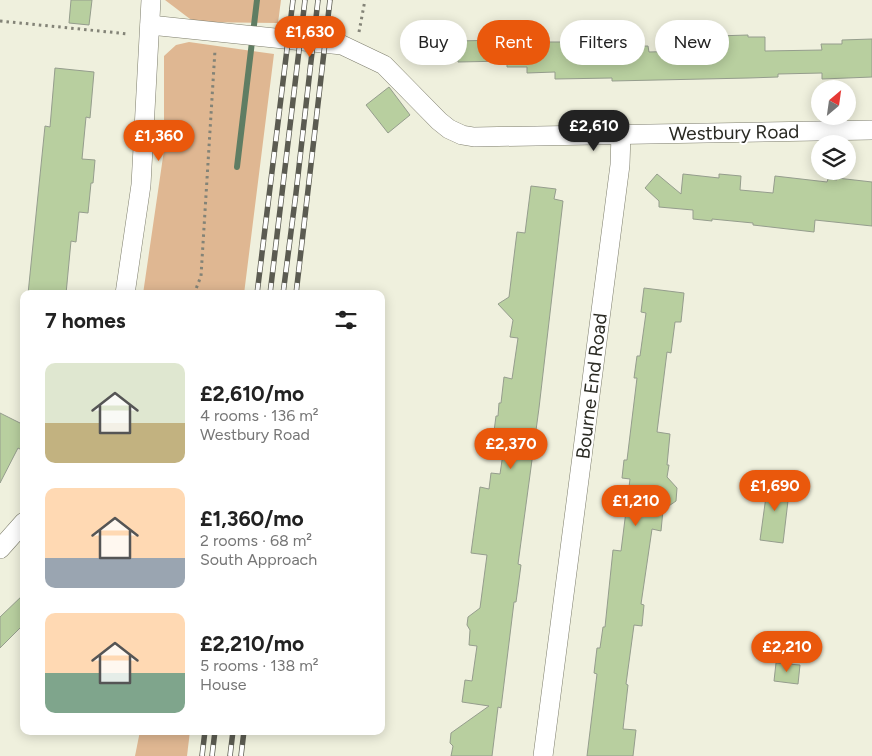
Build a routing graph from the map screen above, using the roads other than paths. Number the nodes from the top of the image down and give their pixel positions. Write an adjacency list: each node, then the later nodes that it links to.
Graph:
1 (151, 0): 2 (street)
2 (150, 25): 4 (street, Westbury Road); 5 (street)
3 (872, 130): 4 (street, Westbury Road)
4 (620, 134): 8 (street, Bourne End Road)
5 (126, 290)
6 (20, 526): 7 (street)
7 (0, 549)
8 (543, 756)

